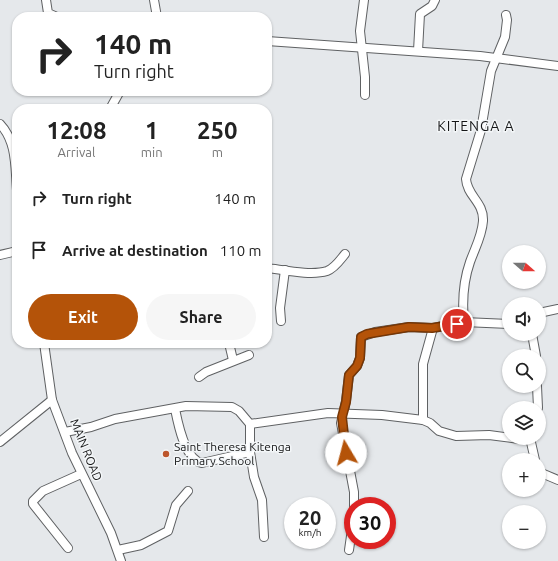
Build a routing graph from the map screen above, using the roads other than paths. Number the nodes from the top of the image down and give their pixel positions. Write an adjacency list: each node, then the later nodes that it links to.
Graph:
1 (46, 0): 5 (street)
2 (154, 0): 6 (street)
3 (364, 0): 9 (street)
4 (435, 0): 10 (street)
5 (48, 12)
6 (156, 12)
7 (506, 15): 11 (street)
8 (272, 40): 9 (street)
9 (362, 48): 10 (street); 13 (street)
10 (418, 51): 11 (street)
11 (495, 58): 12 (street); 24 (street)
12 (558, 66)
13 (365, 95)
14 (0, 124): 15 (street)
15 (12, 144)
16 (12, 252): 18 (street)
17 (345, 254): 20 (street)
18 (0, 255)
19 (272, 269): 20 (street)
20 (285, 270): 23 (street)
21 (558, 309): 22 (street)
22 (546, 312)
23 (281, 321)
24 (464, 322): 25 (street); 26 (street)
25 (502, 324)
26 (432, 328): 34 (street); 35 (street)
27 (45, 348): 32 (street, MAIN ROAD)
28 (230, 348): 30 (street)
29 (249, 355): 30 (street)
30 (233, 360): 31 (street)
31 (199, 377)
32 (52, 400): 37 (street, MAIN ROAD); 39 (street)
33 (175, 409): 36 (street); 37 (street); 40 (street)
34 (343, 413): 35 (street); 36 (street); 45 (street)
35 (424, 420): 38 (street)
36 (250, 424): 40 (street)
37 (65, 432): 41 (street, MAIN ROAD)
38 (502, 437)
39 (0, 442)
40 (250, 452): 46 (street)
41 (81, 474): 47 (street); 48 (street, MAIN ROAD)
42 (546, 475): 43 (street)
43 (558, 480)
44 (188, 491): 48 (street)
45 (354, 497)
46 (264, 537)
47 (68, 548)
48 (118, 550): 49 (street, MAIN ROAD)
49 (121, 561)

